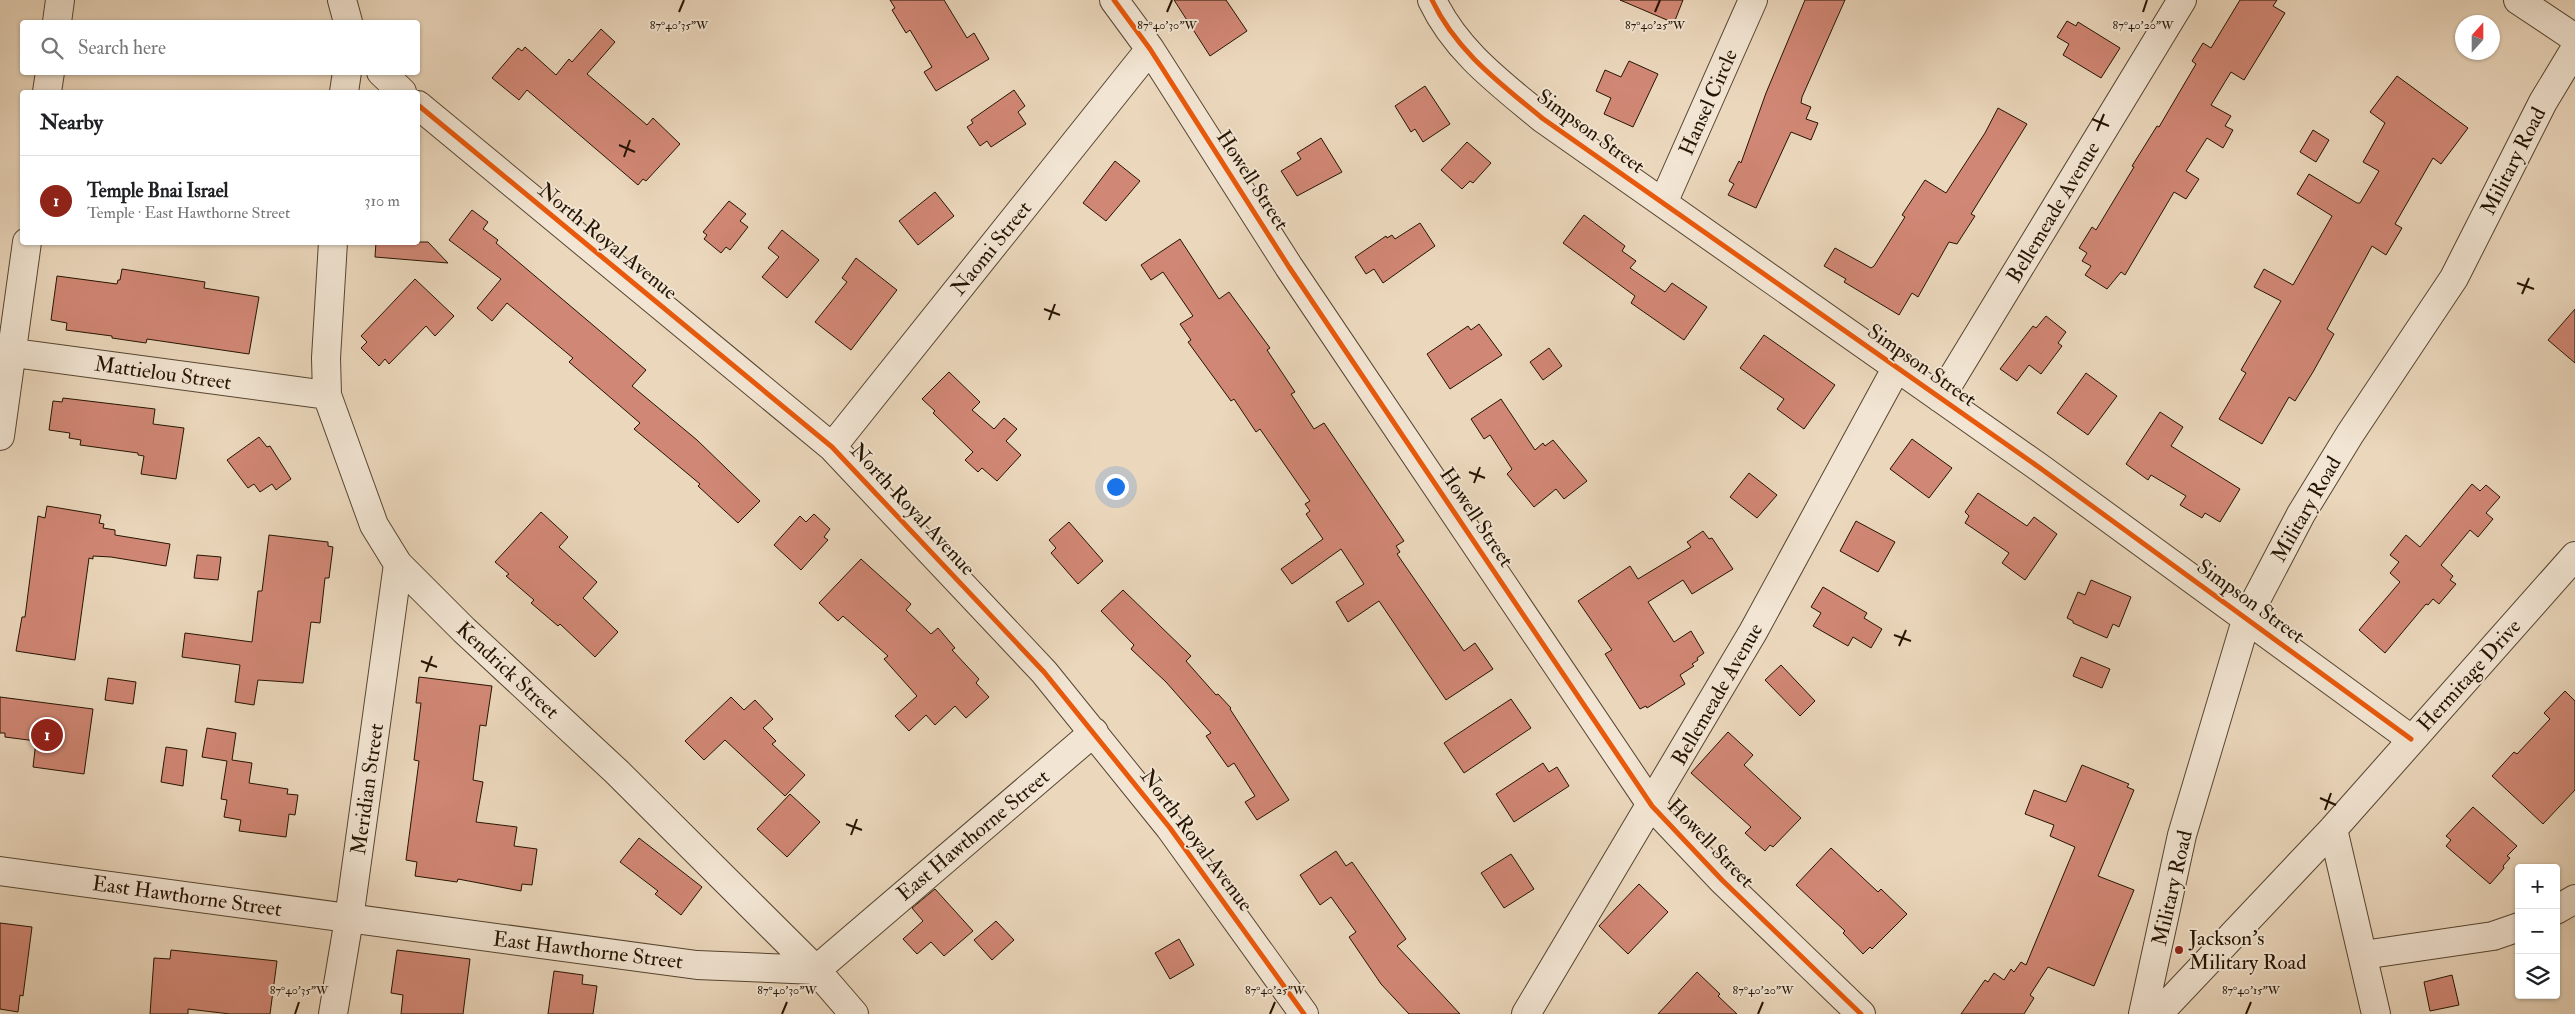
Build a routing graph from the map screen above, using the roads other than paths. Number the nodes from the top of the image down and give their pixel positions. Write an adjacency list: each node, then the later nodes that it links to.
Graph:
1 (60, 0): 8 (street)
2 (342, 0): 9 (street)
3 (1114, 0): 11 (street, Howell Street)
4 (1432, 0): 20 (street, Simpson Street)
5 (1752, 0): 20 (street, Hansel Circle)
6 (2182, 0): 26 (street, Bellemeade Avenue)
7 (2518, 0): 10 (street)
8 (57, 20)
9 (347, 20)
10 (2575, 38)
11 (1150, 49): 28 (street, Naomi Street); 34 (street, Howell Street)
12 (2575, 49): 31 (street, Military Road)
13 (50, 75): 16 (street)
14 (347, 75): 17 (street)
15 (384, 75): 18 (street)
16 (47, 90)
17 (344, 90)
18 (400, 90)
19 (420, 107): 28 (street, North Royal Avenue)
20 (1663, 203): 24 (street, Simpson Street)
21 (26, 245): 23 (street)
22 (334, 245): 25 (street, Kendrick Street)
23 (5, 352): 25 (street, Mattielou Street); 27 (street)
24 (1897, 367): 26 (street, Simpson Street); 34 (street, Bellemeade Avenue)
25 (327, 395): 30 (street, Kendrick Street)
26 (1940, 398): 31 (street, Simpson Street)
27 (0, 436)
28 (832, 447): 32 (street, North Royal Avenue)
29 (2575, 556): 33 (street, Hermitage Drive)
30 (398, 564): 39 (street, Meridian Street); 42 (street, Kendrick Street)
31 (2247, 617): 33 (street, Simpson Street); 48 (street, Military Road)
32 (1094, 732): 42 (street, East Hawthorne Street); 45 (street, North Royal Avenue)
33 (2411, 739): 35 (street, Hermitage Drive)
34 (1652, 806): 46 (street, Bellemeade Avenue); 47 (street, Howell Street)
35 (2333, 829): 41 (street); 49 (street, Hermitage Drive)
36 (0, 871): 39 (street, East Hawthorne Street)
37 (2575, 899): 38 (street)
38 (2558, 909)
39 (349, 919): 42 (street, East Hawthorne Street); 43 (street, Meridian Street)
40 (2515, 928): 41 (street)
41 (2363, 955): 50 (street)
42 (816, 970): 44 (street, Kendrick Street)
43 (333, 1014)
44 (854, 1014)
45 (1304, 1014)
46 (1526, 1014)
47 (1861, 1014)
48 (2143, 1014)
49 (2158, 1014)
50 (2376, 1014)

